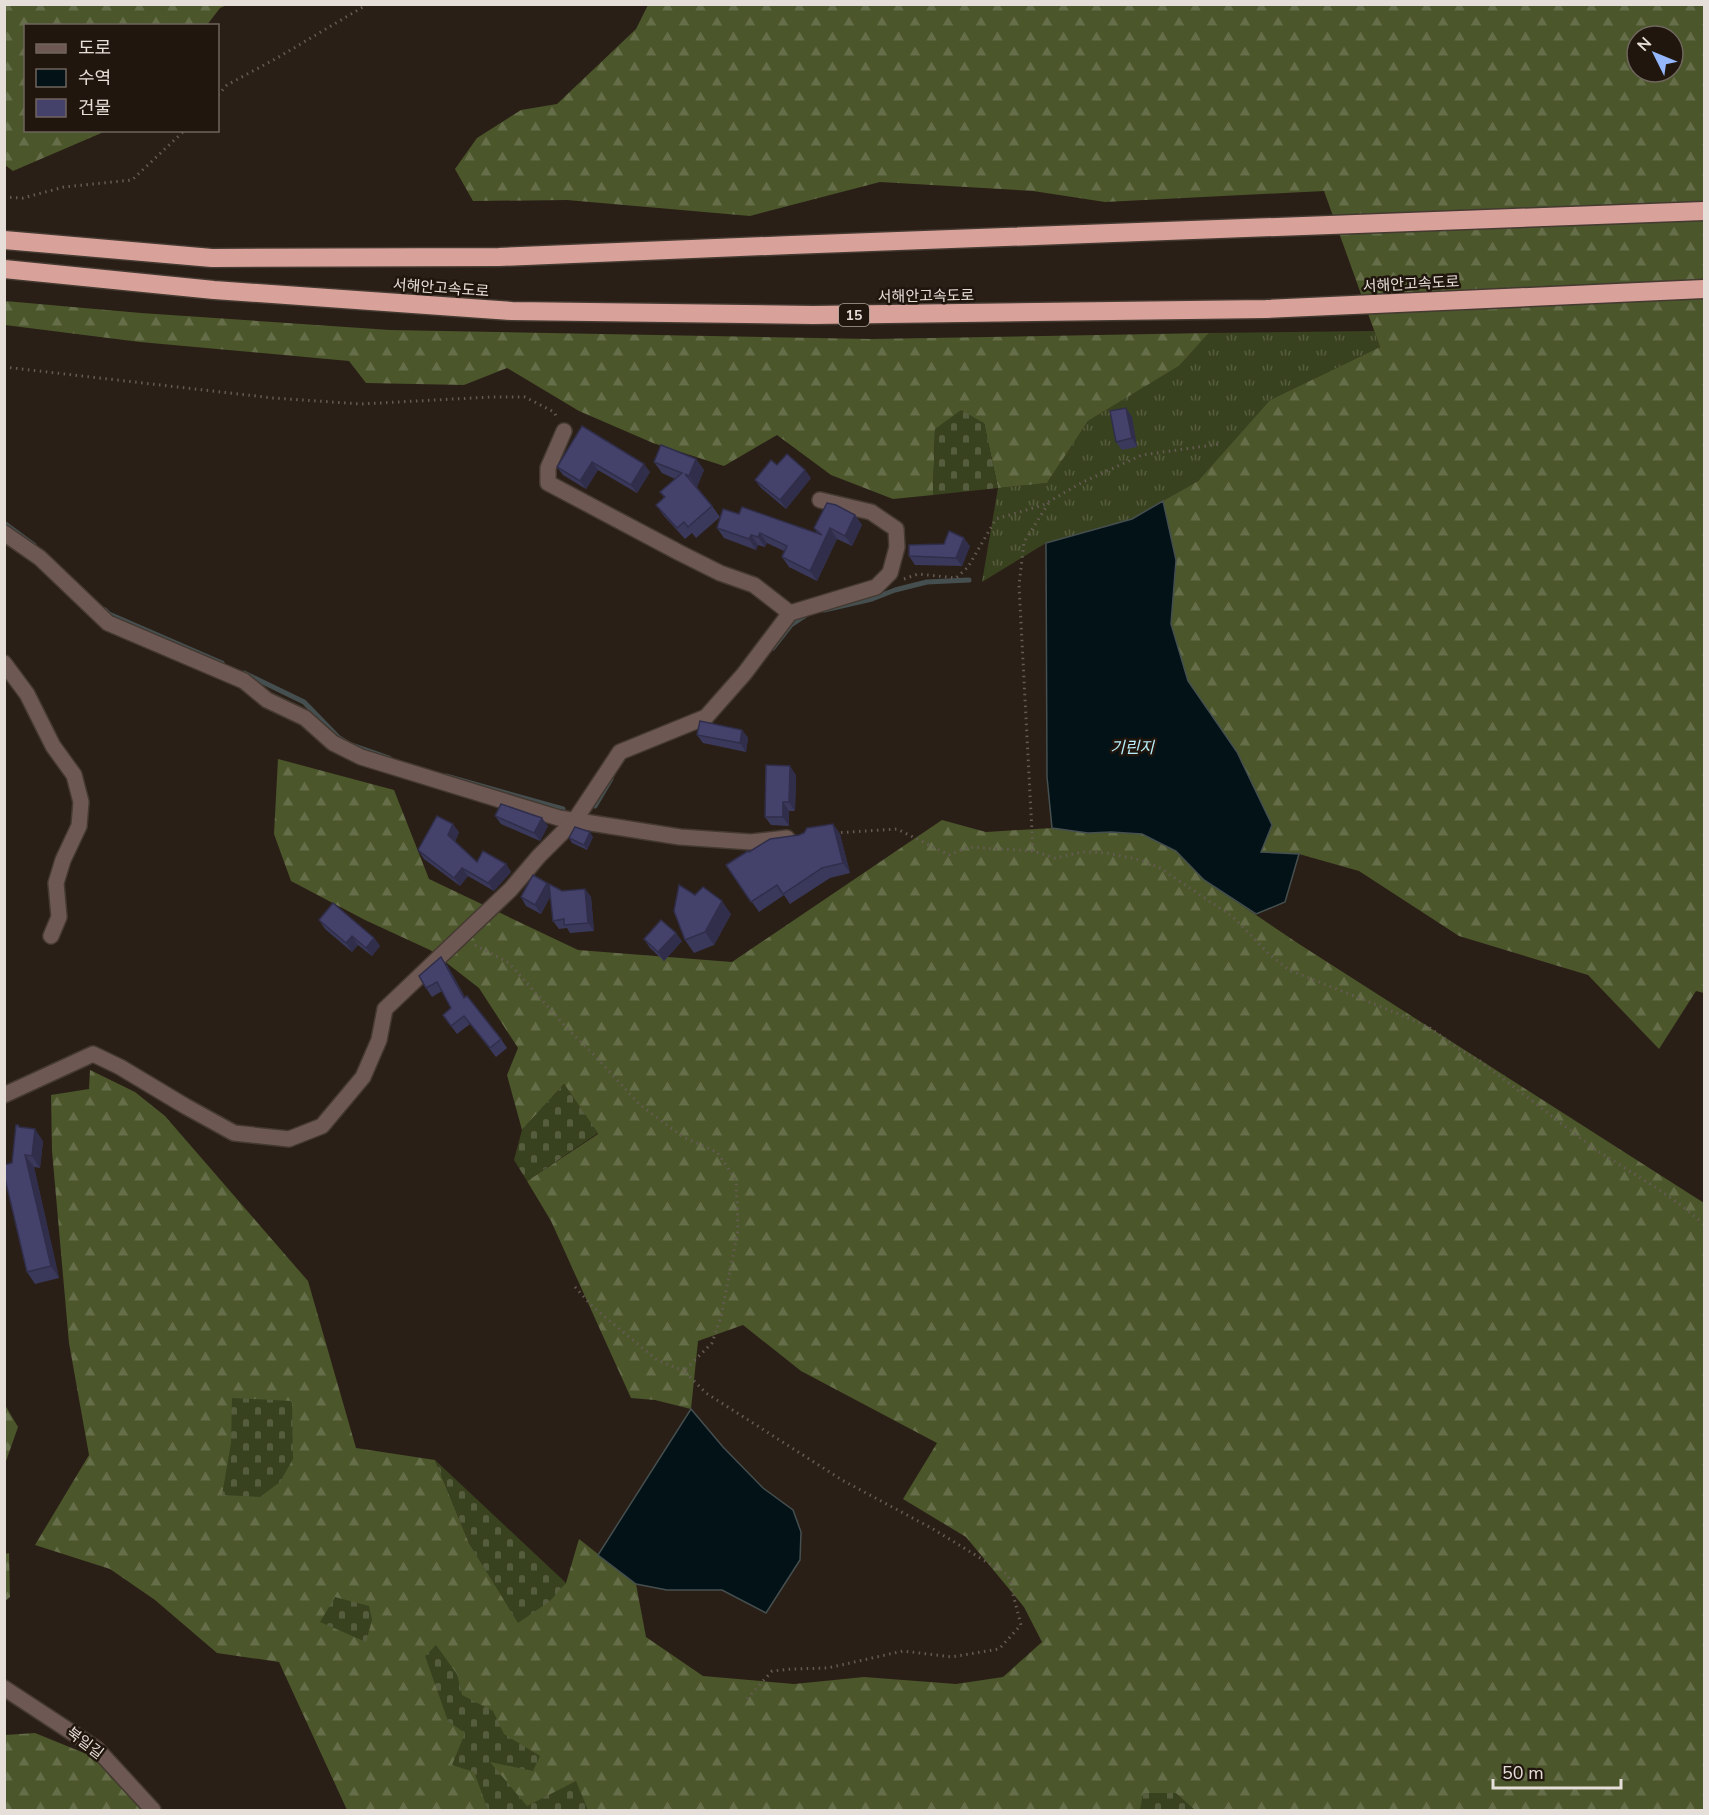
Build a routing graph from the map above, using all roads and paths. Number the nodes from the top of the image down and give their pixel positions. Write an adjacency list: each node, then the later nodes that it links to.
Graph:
1 (368, 4): 2 (path)
2 (219, 94)
3 (183, 132): 4 (path)
4 (4, 197)
5 (1704, 211): 6 (highway, 서해안고속도로)
6 (4, 240)
7 (4, 269): 8 (highway, 서해안고속도로 / 15)
8 (1704, 289)
9 (4, 367): 10 (path)
10 (564, 431): 16 (street)
11 (1220, 444): 13 (path)
12 (820, 500): 15 (street)
13 (1051, 500): 15 (path); 20 (path)
14 (4, 533): 18 (street)
15 (876, 587): 16 (street)
16 (790, 613): 18 (street)
17 (4, 663): 21 (street)
18 (575, 820): 19 (street); 22 (street)
19 (805, 836): 20 (path)
20 (1033, 851): 24 (path)
21 (51, 936)
22 (460, 937): 23 (street); 26 (path)
23 (4, 1095)
24 (1704, 1221)
25 (575, 1287): 26 (path)
26 (684, 1371): 28 (path)
27 (4, 1688): 29 (street, 북일길)
28 (747, 1699)
29 (153, 1810)

